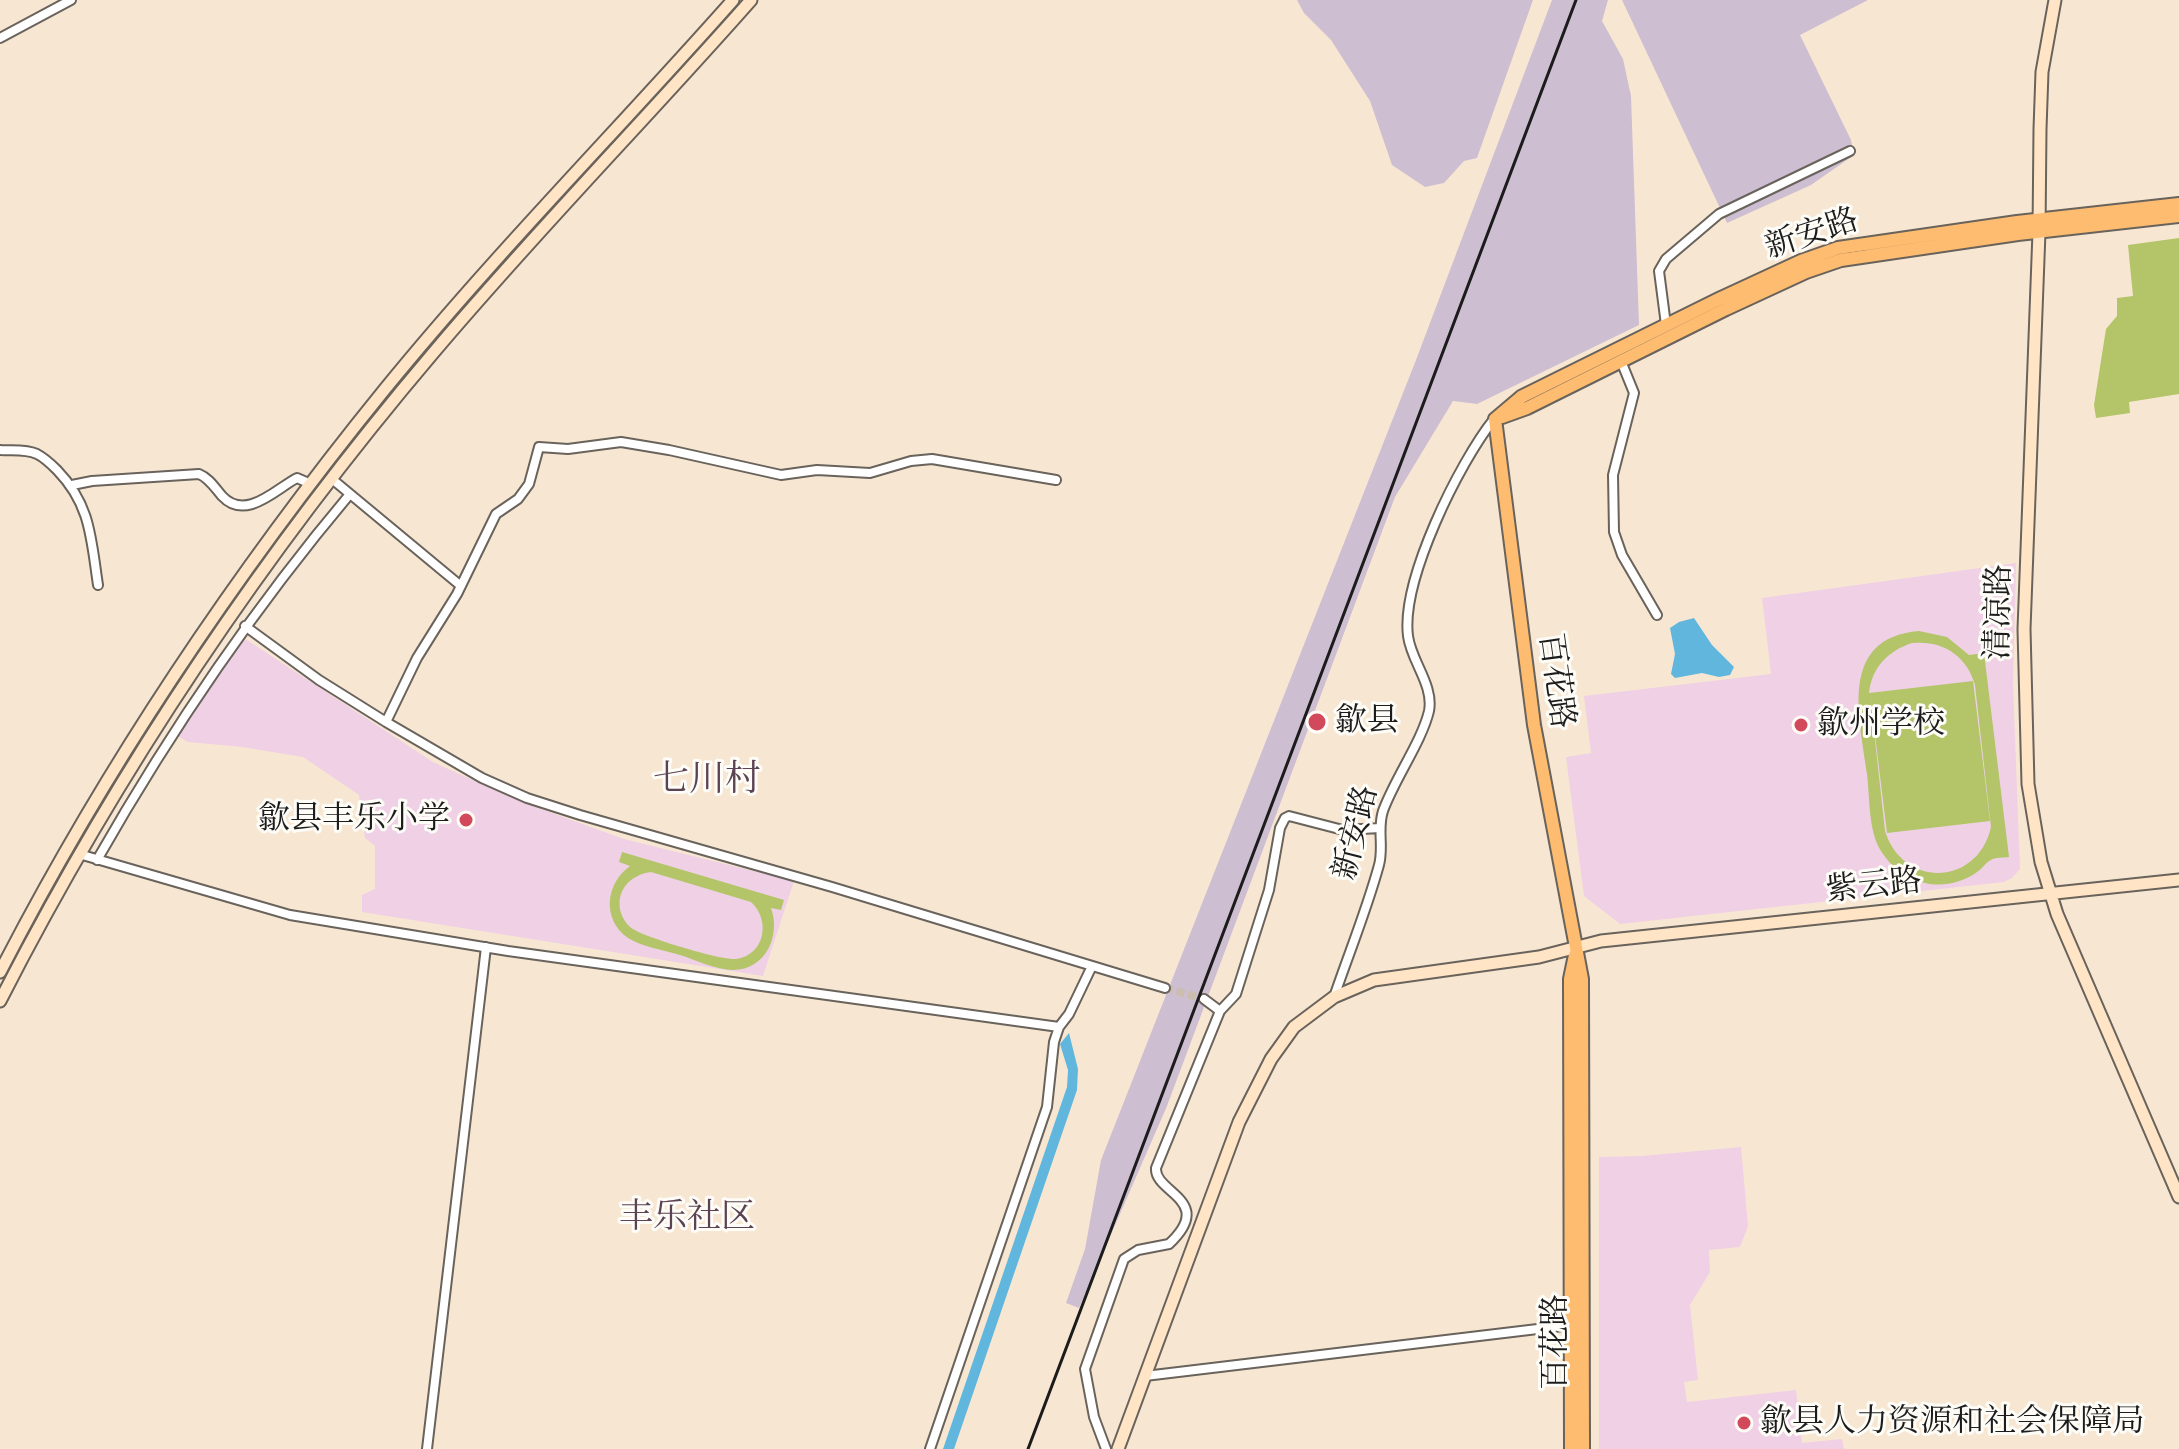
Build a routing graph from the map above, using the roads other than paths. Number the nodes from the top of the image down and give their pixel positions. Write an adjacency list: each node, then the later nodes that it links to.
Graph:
1 (71, 0): 5 (street)
2 (733, 0): 16 (street)
3 (751, 0): 14 (street)
4 (2055, 0): 9 (street, 清凉路)
5 (0, 38)
6 (1850, 151): 10 (street)
7 (2179, 204): 9 (main road, 新安路)
8 (2179, 216): 9 (main road, 新安路)
9 (2039, 226): 10 (main road, 新安路); 11 (main road, 新安路); 28 (street, 清凉路)
10 (1666, 325): 12 (main road, 新安路)
11 (1621, 361): 12 (main road, 新安路); 21 (street)
12 (1495, 419): 24 (street, 新安路); 30 (main road, 百花路)
13 (0, 450): 17 (street)
14 (332, 479): 18 (street); 25 (street)
15 (1056, 480): 20 (street)
16 (311, 484): 17 (street); 32 (street)
17 (72, 485): 19 (street)
18 (350, 494): 20 (street); 22 (street)
19 (98, 585)
20 (461, 586): 23 (street)
21 (1657, 615)
22 (245, 626): 23 (street); 26 (street)
23 (386, 722): 31 (street)
24 (1380, 828): 34 (street, 新安路); 37 (street)
25 (79, 854): 26 (street); 36 (street)
26 (97, 860): 29 (street)
27 (2179, 880): 28 (street, 紫云路)
28 (2050, 895): 30 (street, 紫云路); 39 (street, 清凉路)
29 (486, 947): 38 (street); 42 (street)
30 (1576, 948): 34 (street, 紫云路); 40 (main road, 百花路); 47 (main road, 百花路)
31 (1092, 966): 33 (street); 38 (street)
32 (0, 972)
33 (1165, 988)
34 (1334, 997): 41 (street, 紫云路)
35 (1204, 999): 37 (street)
36 (0, 1001)
37 (1220, 1011): 44 (street)
38 (1059, 1027): 43 (street)
39 (2179, 1197)
40 (1571, 1325): 41 (street); 46 (main road, 百花路)
41 (1145, 1376): 45 (street, 紫云路)
42 (427, 1449)
43 (930, 1449)
44 (1106, 1449)
45 (1118, 1449)
46 (1571, 1449)
47 (1583, 1449)

